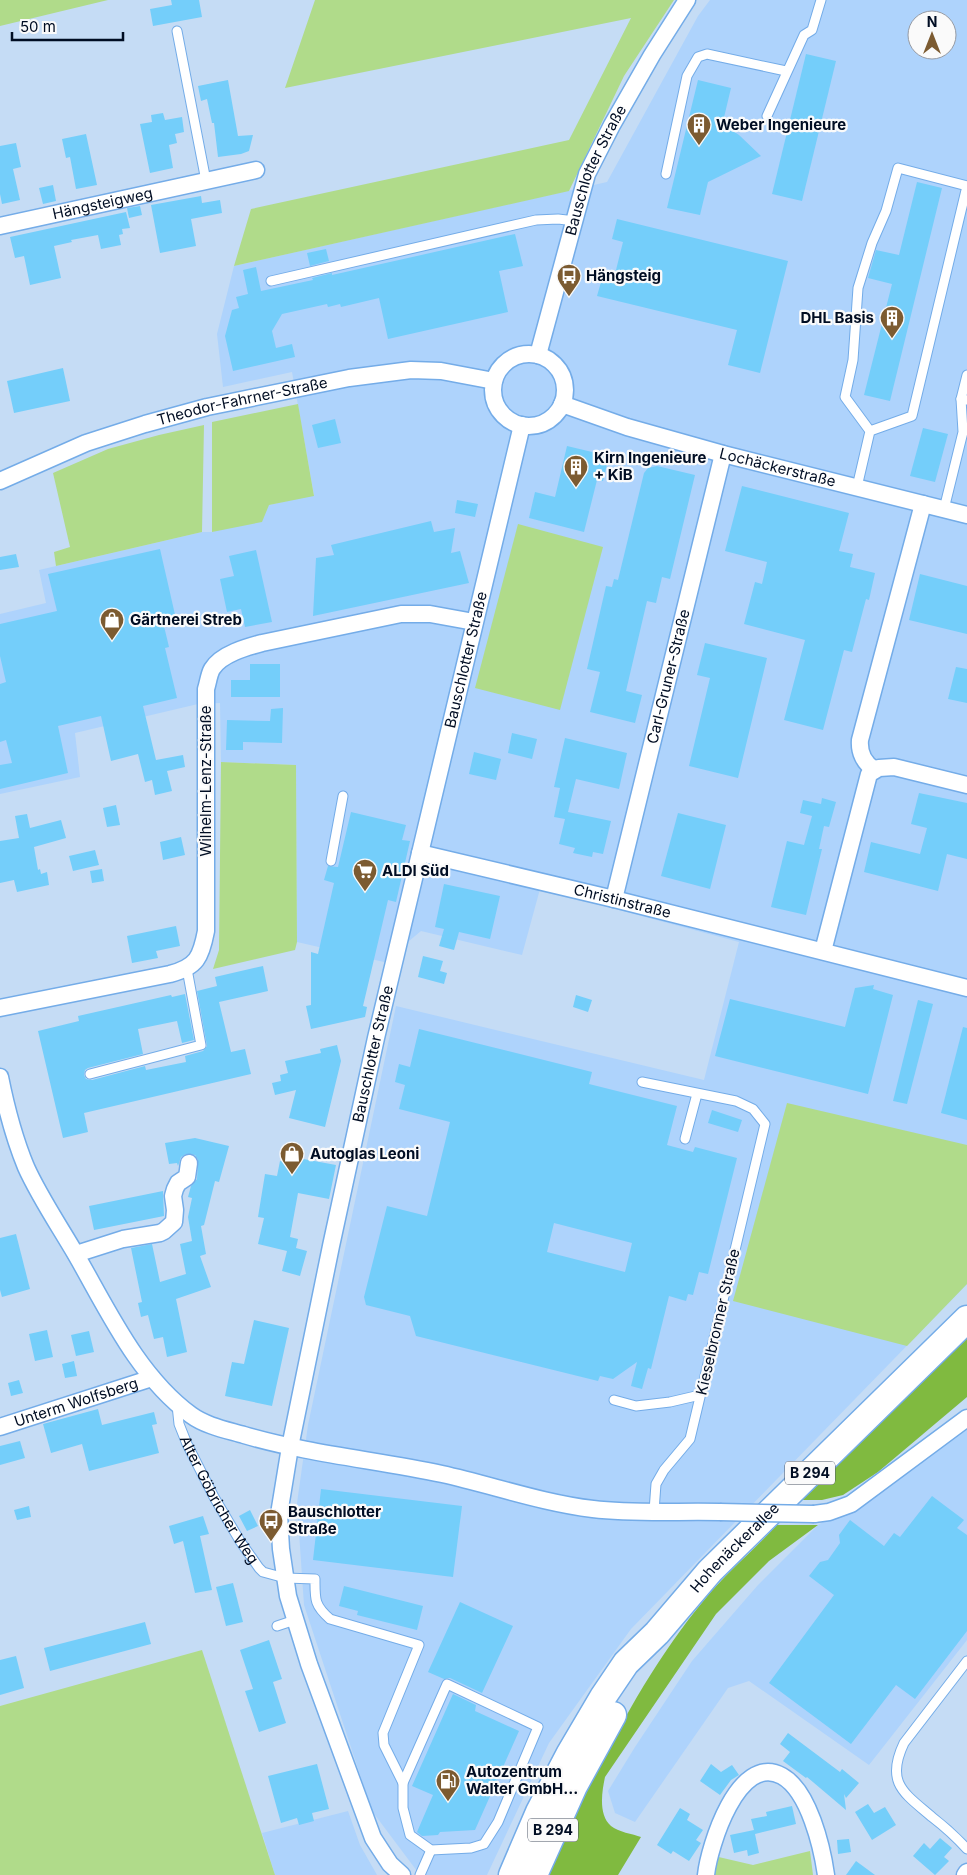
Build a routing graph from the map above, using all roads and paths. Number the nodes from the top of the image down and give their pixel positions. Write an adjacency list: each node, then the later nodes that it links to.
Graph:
1 (687, 0): 9 (street, Bauschlotter Straße)
2 (821, 0): 4 (lane)
3 (177, 30): 8 (lane)
4 (786, 72): 5 (lane); 7 (lane)
5 (767, 116)
6 (256, 170): 8 (street, Hängsteigweg)
7 (666, 174)
8 (206, 181): 10 (street, Hängsteigweg)
9 (575, 221): 11 (lane); 12 (street, Bauschlotter Straße)
10 (0, 226)
11 (270, 281)
12 (538, 355): 14 (street); 16 (street)
13 (967, 375): 15 (lane)
14 (494, 381): 17 (street); 20 (street, Theodor-Fahrner-Straße)
15 (964, 400): 23 (lane)
16 (562, 404): 17 (street); 19 (street, Lochäckerstraße)
17 (522, 425): 25 (street, Bauschlotter Straße)
18 (870, 431): 18 (lane); 21 (lane)
19 (723, 454): 21 (street, Lochäckerstraße); 31 (street, Carl-Gruner-Straße)
20 (0, 481)
21 (857, 487): 22 (street, Lochäckerstraße)
22 (923, 504): 23 (street, Lochäckerstraße); 26 (street)
23 (944, 509): 24 (street, Lochäckerstraße)
24 (967, 515)
25 (474, 622): 29 (street, Bauschlotter Straße); 33 (street, Wilhelm-Lenz-Straße)
26 (874, 770): 27 (street); 32 (street)
27 (967, 786)
28 (343, 796): 30 (lane)
29 (420, 852): 31 (street, Christinstraße); 50 (street, Bauschlotter Straße)
30 (331, 861)
31 (614, 899): 32 (street, Christinstraße)
32 (823, 951): 34 (street, Christinstraße)
33 (187, 969): 35 (street); 36 (lane)
34 (967, 988)
35 (0, 1008)
36 (90, 1074)
37 (0, 1077): 42 (street, Alter Göbricher Weg)
38 (642, 1082): 39 (lane)
39 (697, 1094): 40 (lane); 45 (lane, Kieselbronner Straße)
40 (685, 1139)
41 (189, 1163): 42 (street)
42 (76, 1254): 44 (street, Alter Göbricher Weg)
43 (967, 1319): 55 (main road, Hohenäckerallee / B 294)
44 (152, 1378): 47 (street, Alter Göbricher Weg); 49 (street, Unterm Wolfsberg)
45 (700, 1395): 46 (lane); 51 (lane, Kieselbronner Straße)
46 (614, 1400)
47 (176, 1402): 50 (street, Alter Göbricher Weg); 52 (lane, Alter Göbricher Weg)
48 (967, 1418): 51 (street, bridge)
49 (0, 1427)
50 (290, 1446): 51 (street); 52 (street, Bauschlotter Straße)
51 (654, 1511)
52 (285, 1578): 53 (street, Bauschlotter Straße); 57 (lane, Alter Göbricher Weg)
53 (295, 1620): 54 (lane); 60 (street, Bauschlotter Straße)
54 (277, 1626)
55 (657, 1633): 62 (main road, Hohenäckerallee / B 294); 63 (main road, Hohenäckerallee / B 294)
56 (967, 1661): 58 (lane)
57 (403, 1783): 59 (lane); 59 (lane)
58 (967, 1848)
59 (432, 1850): 61 (lane)
60 (402, 1875)
61 (420, 1875)
62 (512, 1875)
63 (534, 1875)
64 (706, 1875): 65 (street)
65 (826, 1875)

